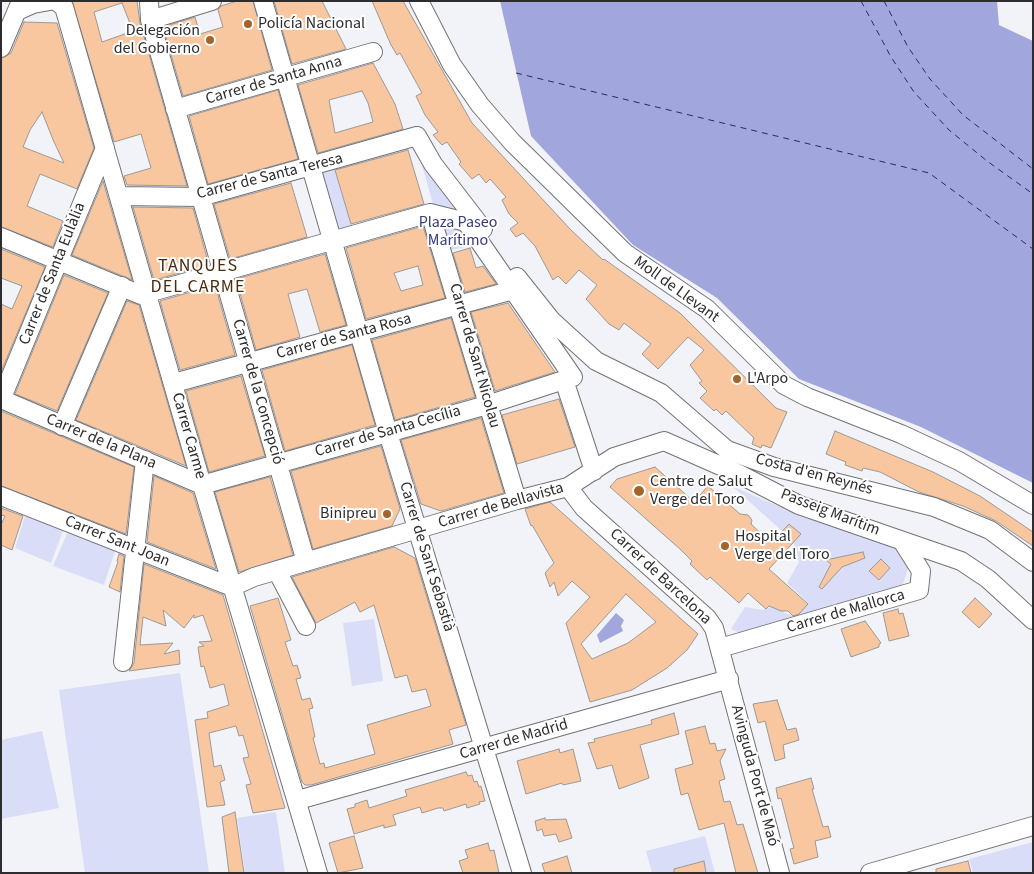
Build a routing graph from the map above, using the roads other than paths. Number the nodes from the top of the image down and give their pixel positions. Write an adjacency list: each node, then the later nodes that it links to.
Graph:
1 (50, 1): 7 (street)
2 (56, 1): 14 (street, Carrer Carme)
3 (149, 1): 8 (street, Carrer de la Concepció)
4 (212, 1): 8 (street)
5 (264, 1): 11 (street)
6 (419, 1): 42 (street, Moll de Llevant)
7 (15, 4): 9 (street)
8 (150, 20): 12 (street, Carrer de la Concepció)
9 (1, 48)
10 (373, 52): 11 (street, Carrer de Santa Anna)
11 (285, 77): 12 (street, Carrer de Santa Anna); 15 (street)
12 (175, 109): 17 (street, Carrer de la Concepció)
13 (418, 133): 15 (street, Carrer de Santa Teresa); 47 (street, Costa d'en Reynés)
14 (105, 148): 16 (street, Carrer Carme); 21 (street, Carrer de Santa Eulàlia)
15 (310, 168): 17 (street, Carrer de Santa Teresa); 20 (street, Carrer de Sant Sebastià)
16 (119, 196): 17 (street, Carrer de Santa Teresa); 25 (street, Carrer Carme)
17 (200, 197): 22 (street, Carrer de la Concepció)
18 (430, 213): 20 (street); 24 (street); 26 (street, Carrer de Sant Nicolau)
19 (1, 237): 21 (street)
20 (332, 241): 22 (street); 27 (street, Carrer de Sant Sebastià)
21 (59, 261): 23 (street); 31 (street, Carrer de Santa Eulàlia)
22 (222, 272): 25 (street); 28 (street, Carrer de la Concepció)
23 (122, 286): 25 (street); 33 (street)
24 (513, 290): 26 (street, Carrer de Santa Rosa); 29 (street)
25 (147, 294): 30 (street, Carrer Carme)
26 (459, 305): 27 (street, Carrer de Santa Rosa); 32 (street, Carrer de Sant Nicolau)
27 (359, 332): 28 (street, Carrer de Santa Rosa); 34 (street, Carrer de Sant Sebastià)
28 (248, 363): 30 (street, Carrer de Santa Rosa); 36 (street, Carrer de la Concepció)
29 (569, 379): 32 (street, Carrer de Santa Cecília); 37 (street)
30 (174, 384): 38 (street, Carrer Carme)
31 (1, 400): 33 (street, Carrer de la Plana)
32 (488, 405): 34 (street, Carrer de Santa Cecília); 41 (street, Carrer de Sant Nicolau)
33 (62, 426): 35 (street, Carrer de la Plana)
34 (388, 433): 36 (street, Carrer de Santa Cecília); 43 (street, Carrer de Sant Sebastià)
35 (144, 460): 38 (street, Carrer de la Plana); 45 (street)
36 (277, 463): 38 (street, Carrer de Santa Cecília); 46 (street, Carrer de la Concepció)
37 (594, 471): 39 (street, Carrer de Bellavista); 44 (street, Passeig Marítim)
38 (202, 485): 49 (street, Carrer Carme)
39 (568, 487): 41 (street, Carrer de Bellavista); 52 (street, Carrer de Barcelona)
40 (1, 496): 45 (street, Carrer Sant Joan)
41 (517, 500): 43 (street, Carrer de Bellavista)
42 (1033, 505)
43 (417, 530): 46 (street, Carrer de Bellavista); 55 (street, Carrer de Sant Sebastià)
44 (902, 541): 50 (street, Passeig Marítim); 52 (street, Carrer de Mallorca)
45 (134, 548): 49 (street, Carrer Sant Joan); 53 (street)
46 (306, 562): 48 (street, Carrer de Bellavista)
47 (1033, 562)
48 (277, 571): 49 (street, Carrer de Bellavista); 51 (street)
49 (232, 587): 56 (street, Carrer Carme)
50 (1033, 620)
51 (306, 626)
52 (720, 648): 54 (street, Carrer de Barcelona)
53 (123, 662)
54 (729, 680): 55 (street, Carrer de Madrid); 60 (street, Avinguda Port de Maó)
55 (486, 748): 56 (street, Carrer de Madrid); 59 (street, Carrer de Sant Sebastià)
56 (298, 800): 58 (street, Carrer Carme)
57 (1033, 826): 61 (street)
58 (318, 873)
59 (522, 873)
60 (780, 873)
61 (870, 873)

